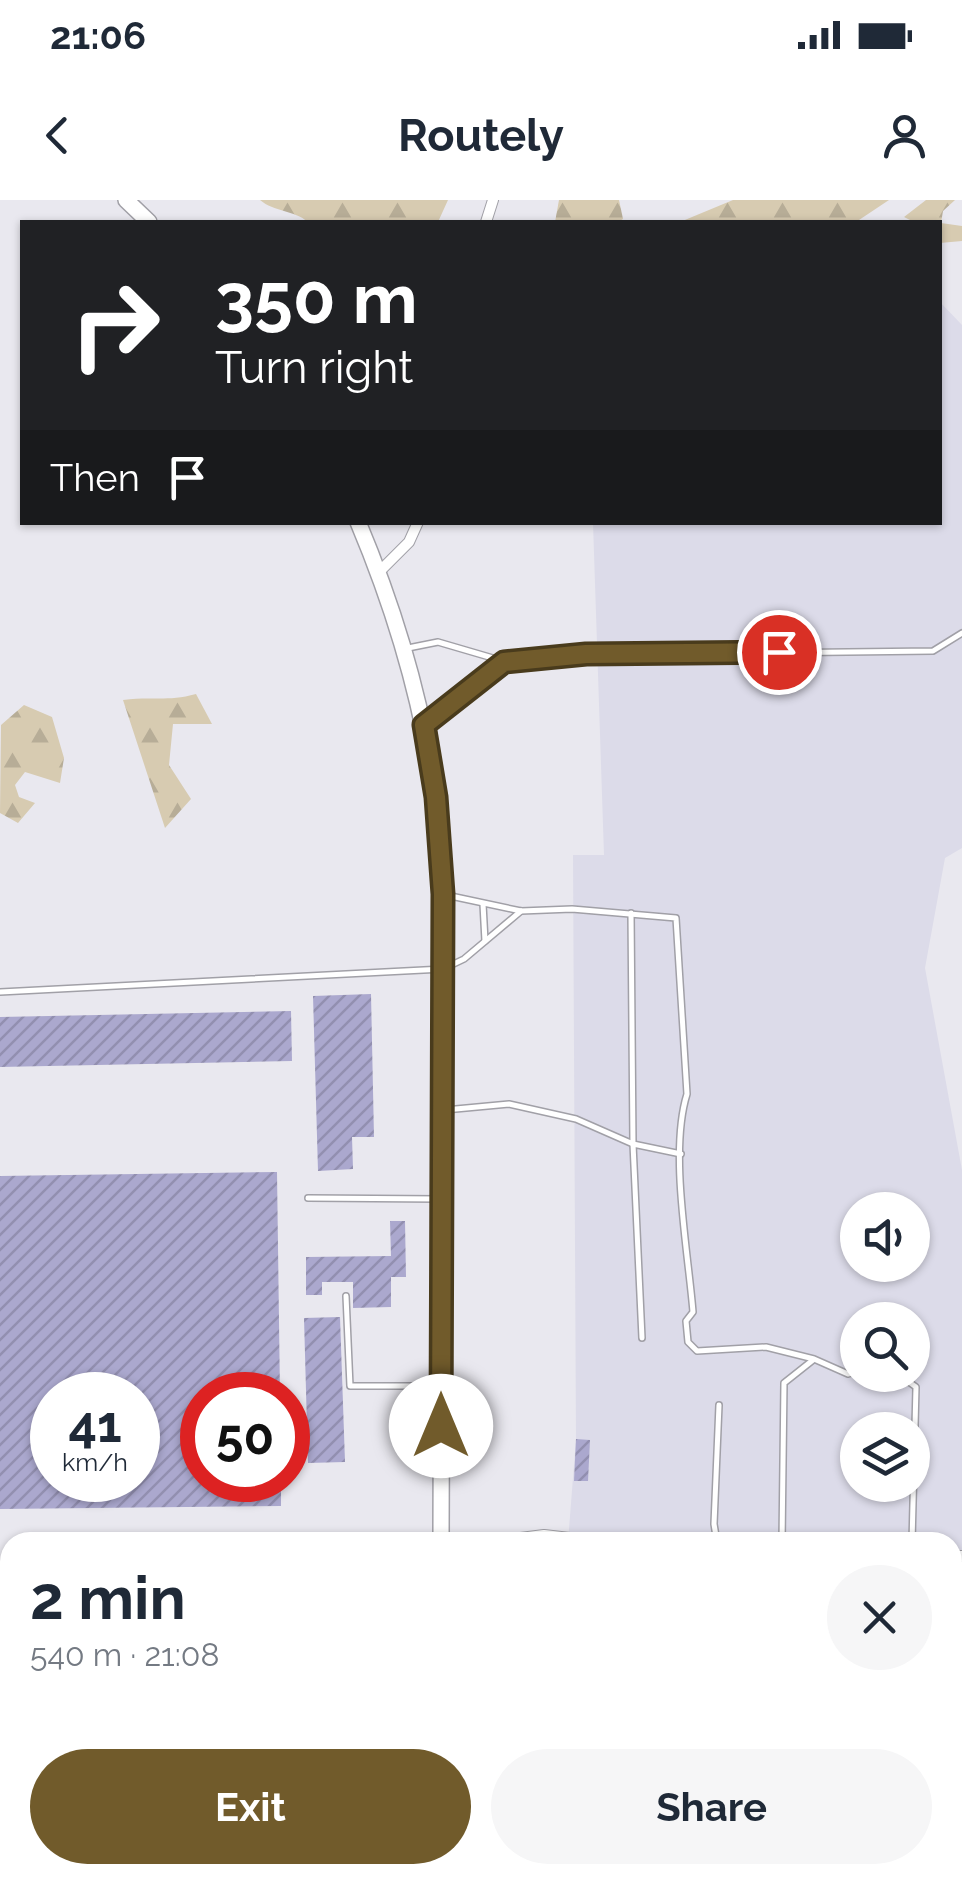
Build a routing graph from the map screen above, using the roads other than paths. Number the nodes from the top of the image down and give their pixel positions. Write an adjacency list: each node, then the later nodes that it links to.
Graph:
1 (126, 200): 2 (main road)
2 (147, 220)
3 (359, 525): 5 (main road)
4 (417, 525): 5 (street)
5 (379, 572): 7 (main road)
6 (962, 633): 8 (lane)
7 (405, 648): 8 (lane); 9 (main road)
8 (504, 662): 9 (lane)
9 (424, 725): 10 (main road)
10 (443, 894): 11 (lane); 15 (main road)
11 (483, 904): 12 (lane); 14 (lane)
12 (521, 911): 13 (lane); 14 (lane)
13 (631, 913): 18 (lane); 19 (lane)
14 (485, 941): 15 (lane)
15 (442, 969): 16 (lane); 17 (main road)
16 (0, 992)
17 (442, 1110): 18 (lane); 21 (main road)
18 (633, 1144): 19 (lane); 23 (lane)
19 (681, 1154): 24 (lane)
20 (308, 1198): 21 (lane)
21 (442, 1199): 26 (main road)
22 (346, 1296): 26 (lane)
23 (642, 1338)
24 (814, 1359): 25 (lane); 31 (lane)
25 (840, 1370)
26 (442, 1386): 29 (main road)
27 (916, 1392): 32 (lane)
28 (720, 1405): 30 (lane)
29 (441, 1532)
30 (715, 1532)
31 (782, 1532)
32 (912, 1532)

